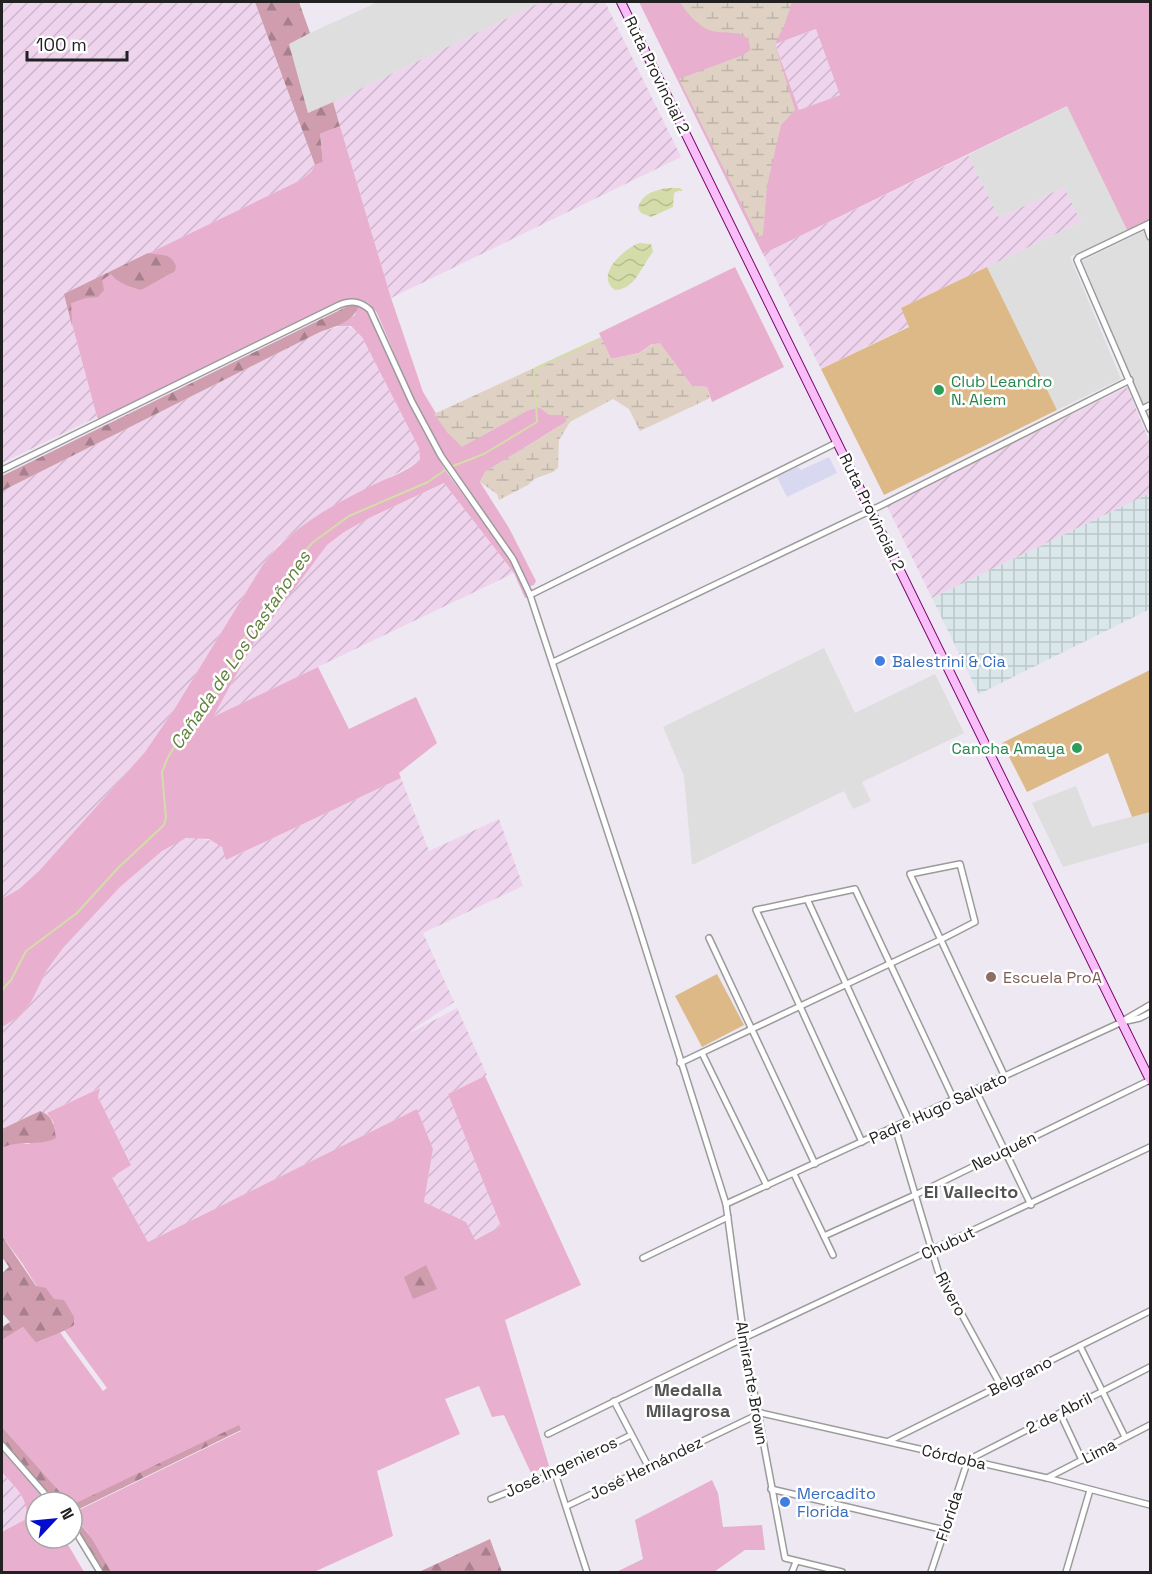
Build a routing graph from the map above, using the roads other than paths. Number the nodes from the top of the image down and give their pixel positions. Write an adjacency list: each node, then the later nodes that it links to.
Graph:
1 (621, 2): 8 (main road, Ruta Provincial 2)
2 (1148, 224): 3 (street); 4 (street)
3 (1150, 237)
4 (1130, 380): 6 (street); 10 (street)
5 (1150, 405): 6 (street)
6 (1142, 409): 7 (street)
7 (1150, 429)
8 (838, 442): 10 (main road, Ruta Provincial 2); 11 (street)
9 (2, 470): 11 (street, Almirante Brown)
10 (871, 510): 12 (street); 21 (main road, Ruta Provincial 2)
11 (530, 595): 12 (street, Almirante Brown)
12 (553, 662): 24 (street, Almirante Brown)
13 (807, 899): 16 (street); 17 (street); 18 (street)
14 (709, 938): 22 (street)
15 (939, 940): 15 (street); 16 (street); 25 (street)
16 (890, 963): 17 (street); 28 (street)
17 (847, 984): 18 (street); 29 (street)
18 (801, 1005): 22 (street); 31 (street)
19 (1150, 1005): 21 (street)
20 (1150, 1013): 21 (street, Padre Hugo Salvato)
21 (1122, 1022): 25 (street, Padre Hugo Salvato); 26 (main road, Ruta Provincial 2)
22 (752, 1029): 23 (street); 34 (street)
23 (702, 1053): 24 (street); 36 (street)
24 (680, 1063): 38 (street, Almirante Brown)
25 (1005, 1077): 27 (street, Padre Hugo Salvato)
26 (1150, 1080): 33 (street, Neuquén)
27 (976, 1090): 28 (street, Padre Hugo Salvato); 33 (street)
28 (954, 1100): 29 (street, Padre Hugo Salvato)
29 (909, 1121): 30 (street, Padre Hugo Salvato)
30 (895, 1127): 31 (street, Padre Hugo Salvato); 37 (street, Rivero)
31 (862, 1142): 34 (street, Padre Hugo Salvato)
32 (1150, 1147): 39 (street, Chubut)
33 (1005, 1151): 37 (street, Neuquén); 39 (street)
34 (815, 1164): 35 (street, Padre Hugo Salvato)
35 (794, 1174): 36 (street, Padre Hugo Salvato); 41 (street)
36 (767, 1186): 38 (street, Padre Hugo Salvato)
37 (915, 1195): 41 (street, Neuquén); 42 (street, Rivero)
38 (726, 1204): 40 (street, Almirante Brown)
39 (1031, 1204): 42 (street, Chubut)
40 (728, 1216): 44 (street); 46 (street, Almirante Brown)
41 (824, 1236): 43 (street)
42 (931, 1251): 46 (street, Chubut); 49 (street, Rivero)
43 (833, 1255)
44 (643, 1258)
45 (1150, 1311): 47 (street, Belgrano)
46 (744, 1338): 51 (street, Chubut); 53 (street, Almirante Brown)
47 (1080, 1346): 49 (street, Belgrano); 50 (street)
48 (1150, 1367): 50 (street, 2 de Abril)
49 (1001, 1386): 58 (street, Belgrano)
50 (1102, 1391): 52 (street, 2 de Abril); 57 (street)
51 (614, 1401): 55 (street, Chubut); 56 (street)
52 (1060, 1413): 60 (street, 2 de Abril); 61 (street)
53 (757, 1414): 58 (street, Córdoba); 62 (street, José Hernández); 65 (street, Almirante Brown)
54 (1150, 1425): 57 (street, Lima)
55 (548, 1434)
56 (631, 1435): 62 (street); 63 (street, José Ingenieros)
57 (1125, 1437): 61 (street, Lima)
58 (888, 1442): 60 (street, Córdoba)
59 (2, 1445): 66 (street)
60 (968, 1460): 64 (street, Córdoba); 71 (street, Florida)
61 (1082, 1460): 64 (street, Lima)
62 (648, 1466): 70 (street, José Hernández)
63 (555, 1473): 68 (street, José Ingenieros); 70 (street)
64 (1047, 1478): 67 (street, Córdoba)
65 (771, 1489): 71 (street); 73 (street, Almirante Brown)
66 (41, 1490)
67 (1090, 1490): 69 (street, Córdoba); 79 (street)
68 (491, 1499)
69 (1150, 1505)
70 (567, 1506): 75 (street)
71 (945, 1530): 78 (street, Florida)
72 (84, 1546): 74 (street)
73 (796, 1562): 76 (street); 77 (street)
74 (100, 1572)
75 (587, 1572)
76 (792, 1572)
77 (842, 1572)
78 (931, 1572)
79 (1066, 1572)

